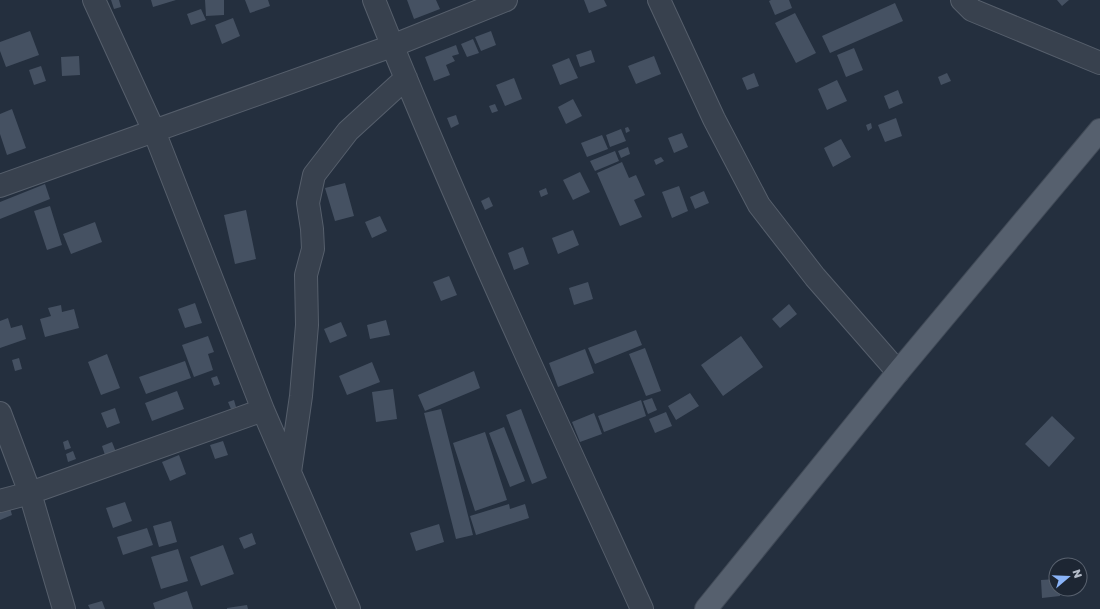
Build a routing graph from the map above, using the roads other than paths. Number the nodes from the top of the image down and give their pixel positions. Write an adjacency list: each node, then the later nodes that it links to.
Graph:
1 (94, 0): 10 (street)
2 (374, 0): 6 (street)
3 (506, 0): 6 (street)
4 (659, 0): 12 (street)
5 (962, 0): 7 (street)
6 (392, 46): 8 (street); 10 (street)
7 (1100, 64)
8 (406, 78): 15 (street); 20 (street)
9 (1100, 130): 12 (main road)
10 (154, 131): 11 (street); 13 (street)
11 (0, 186)
12 (898, 372): 21 (main road)
13 (263, 410): 15 (street); 16 (street)
14 (0, 412): 16 (street)
15 (290, 472): 19 (street)
16 (30, 493): 17 (street); 18 (street)
17 (0, 501)
18 (64, 609)
19 (349, 609)
20 (642, 609)
21 (706, 609)

